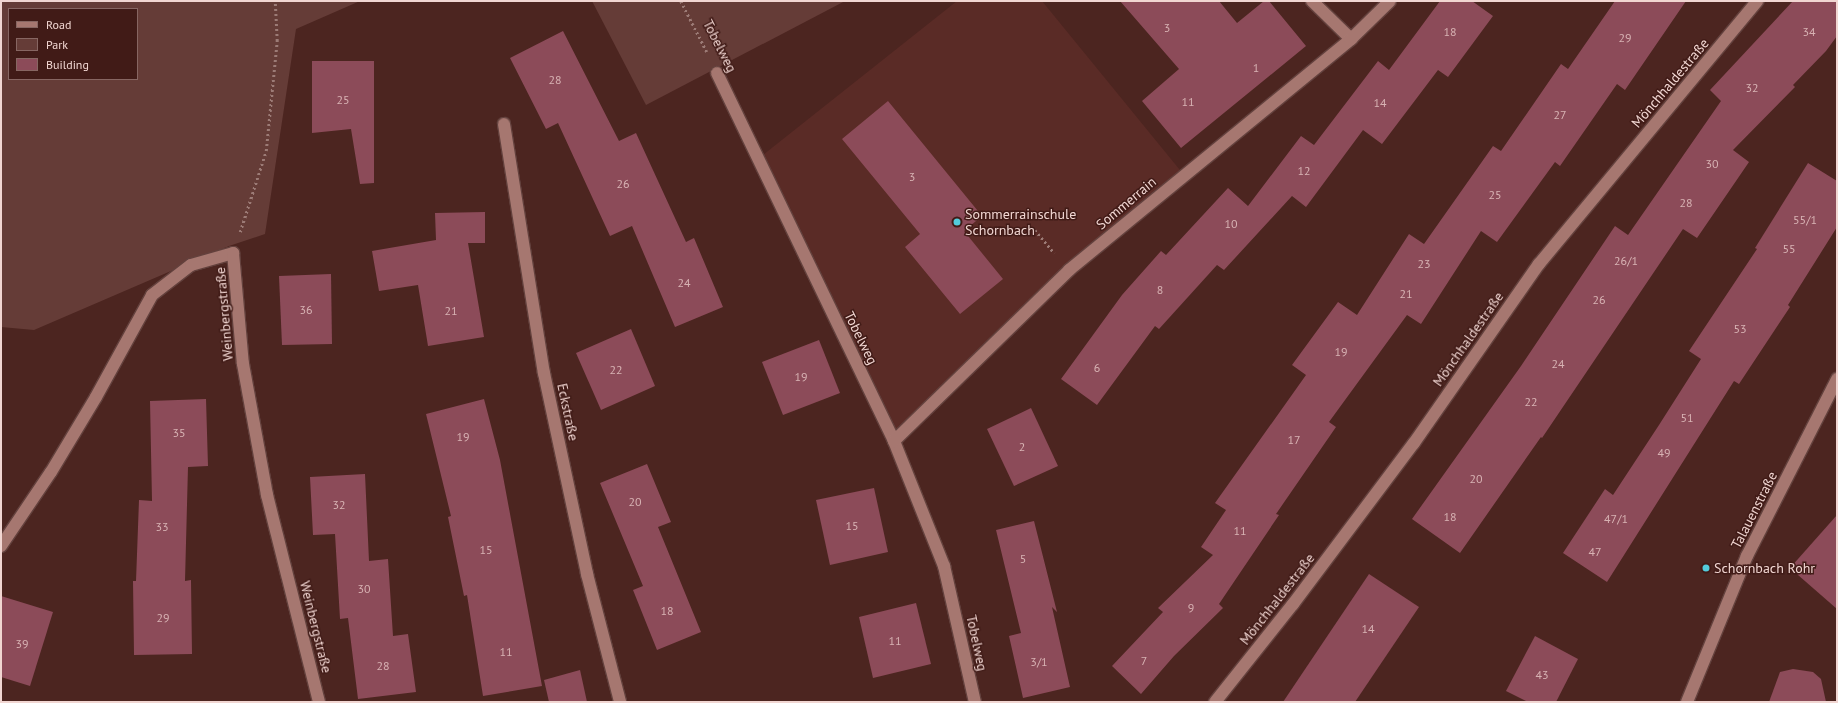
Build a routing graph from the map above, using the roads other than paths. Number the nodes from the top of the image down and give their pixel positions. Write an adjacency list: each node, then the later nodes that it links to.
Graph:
1 (1312, 1): 4 (street)
2 (1390, 1): 4 (street, Sommerrain)
3 (1757, 1): 13 (street, Mönchhaldestraße)
4 (1351, 39): 8 (street, Sommerrain)
5 (717, 73): 8 (street, Tobelweg)
6 (504, 124): 11 (street, Eckstraße)
7 (1837, 379): 14 (street, Talauenstraße)
8 (894, 441): 12 (street, Tobelweg)
9 (1, 546): 10 (street, Weinbergstraße)
10 (319, 702)
11 (620, 702)
12 (975, 702)
13 (1215, 702)
14 (1687, 702)

